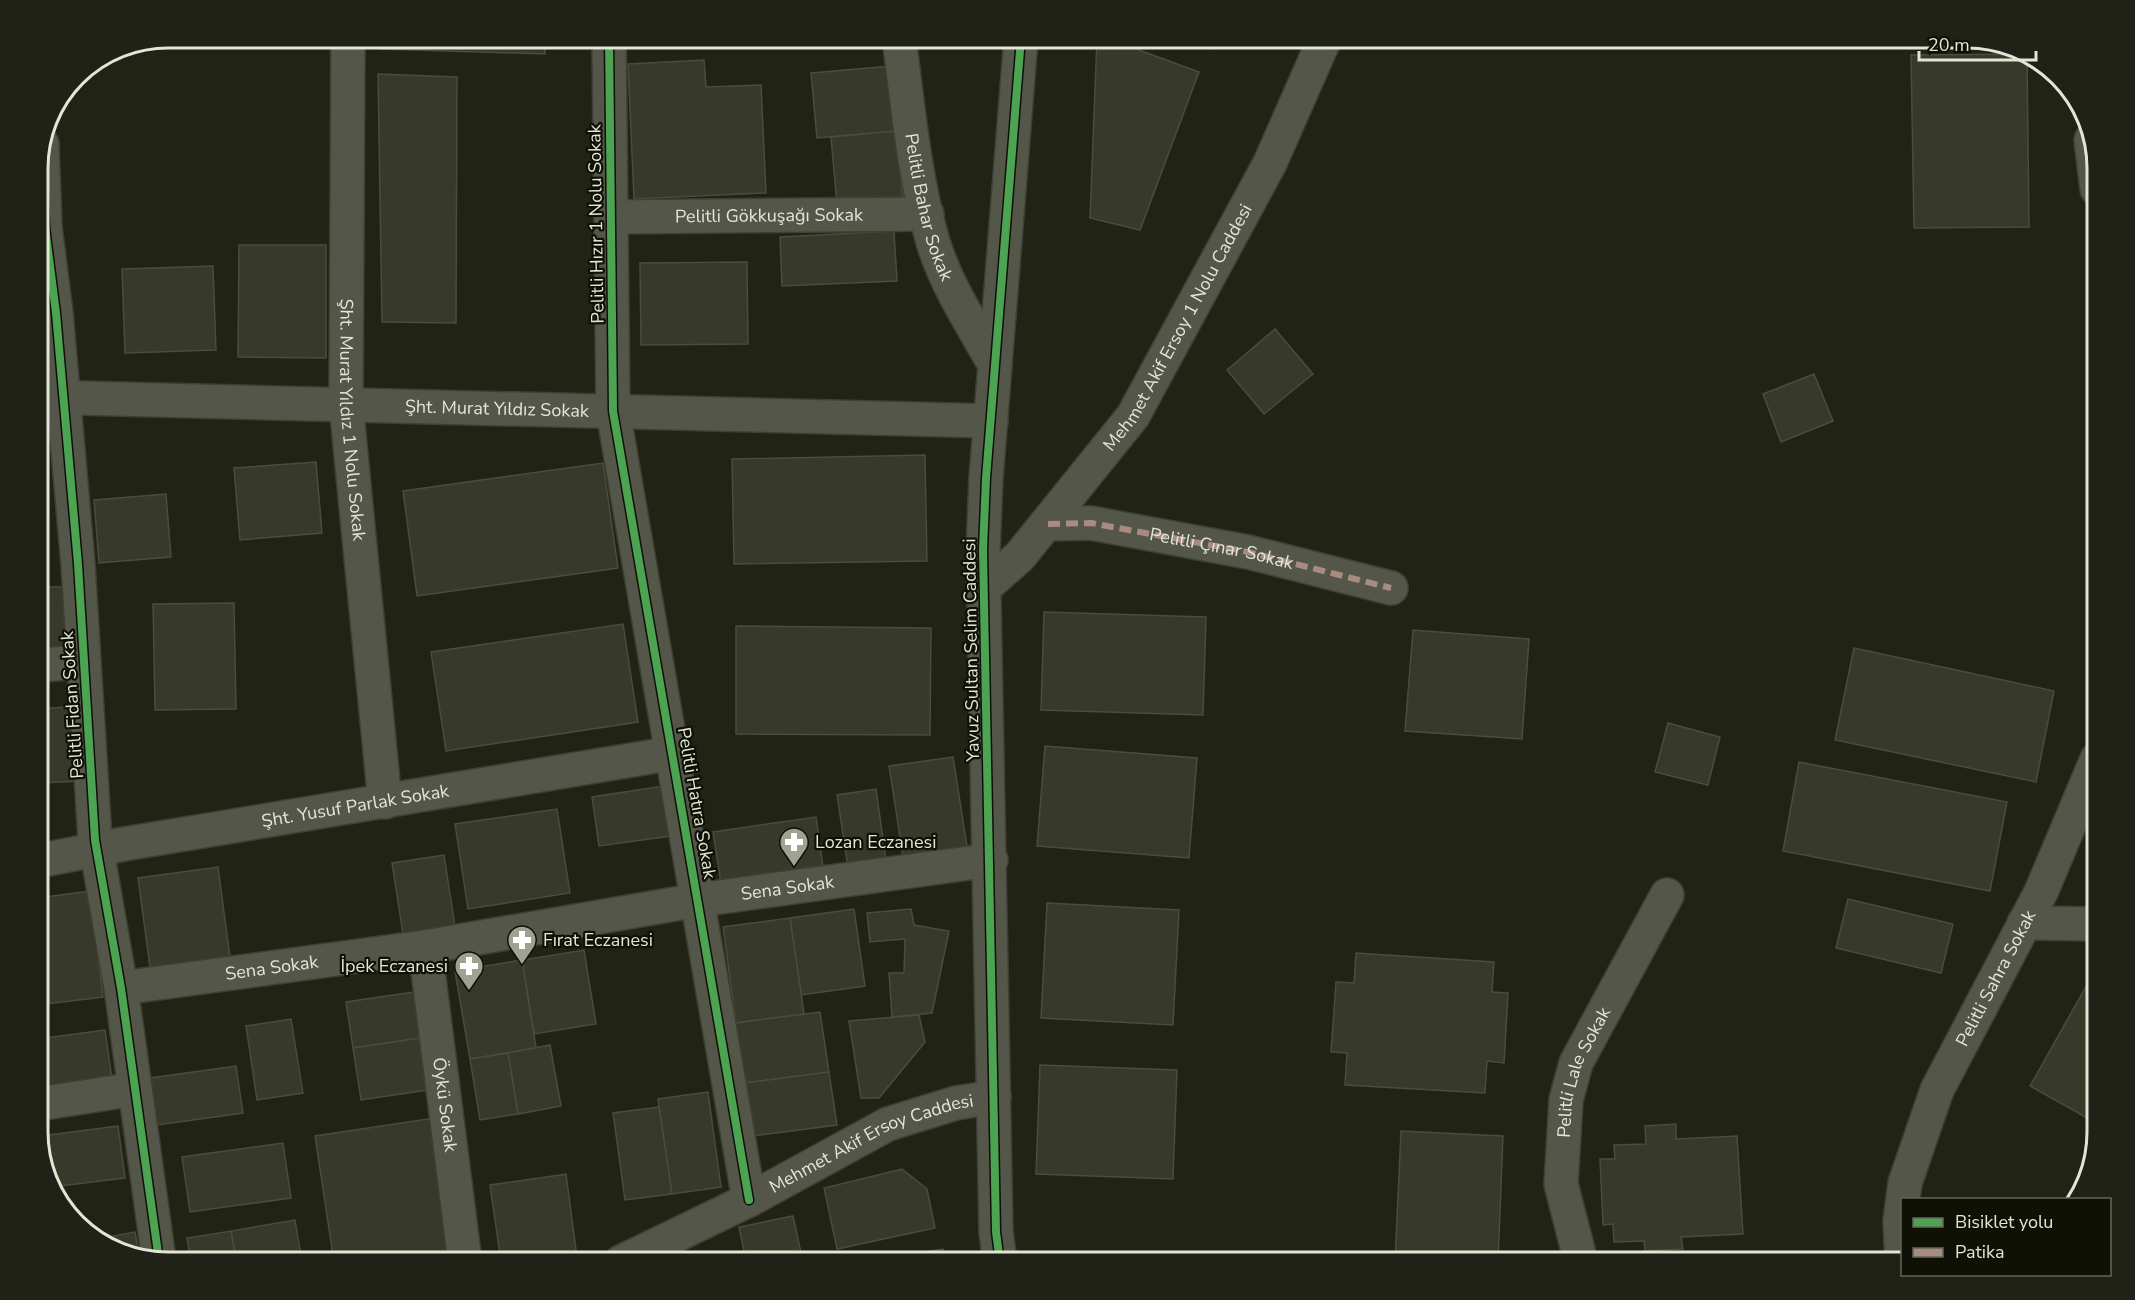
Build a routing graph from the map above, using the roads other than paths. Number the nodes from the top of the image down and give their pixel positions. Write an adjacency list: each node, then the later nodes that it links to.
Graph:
1 (348, 48): 11 (street, Şht. Murat Yıldız 1 Nolu Sokak)
2 (609, 48): 7 (street, Pelitli Hızır 1 Nolu Sokak)
3 (900, 48): 6 (street, Pelitli Bahar Sokak)
4 (1020, 48): 9 (street, Yavuz Sultan Selim Caddesi)
5 (1321, 48): 14 (street, Mehmet Akif Ersoy 1 Nolu Caddesi)
6 (927, 214): 7 (street, Pelitli Gökkuşağı Sokak); 9 (street, Pelitli Bahar Sokak)
7 (611, 217): 12 (street, Pelitli Hızır 1 Nolu Sokak)
8 (48, 329): 10 (street, Pelitli Fidan Sokak)
9 (995, 365): 13 (street, Yavuz Sultan Selim Caddesi)
10 (50, 397): 11 (street, Şht. Murat Yıldız Sokak); 17 (street, Pelitli Fidan Sokak)
11 (346, 404): 12 (street, Şht. Murat Yıldız Sokak); 21 (street, Şht. Murat Yıldız 1 Nolu Sokak)
12 (613, 411): 13 (street, Şht. Murat Yıldız Sokak); 19 (street, Pelitli Hatıra Sokak)
13 (991, 421): 15 (street, Yavuz Sultan Selim Caddesi)
14 (1048, 524): 15 (street, Mehmet Akif Ersoy 1 Nolu Caddesi); 16 (street, Pelitli Çınar Sokak)
15 (984, 588): 24 (street, Yavuz Sultan Selim Caddesi)
16 (1391, 588)
17 (84, 662): 18 (street); 22 (street, Pelitli Fidan Sokak)
18 (48, 664)
19 (674, 753): 21 (street, Şht. Yusuf Parlak Sokak); 26 (street, Pelitli Hatıra Sokak)
20 (2087, 783): 27 (street, Pelitli Sahra Sokak)
21 (385, 802): 22 (street, Şht. Yusuf Parlak Sokak)
22 (97, 849): 23 (street, Şht. Yusuf Parlak Sokak); 30 (street, Pelitli Fidan Sokak)
23 (48, 859)
24 (991, 860): 26 (street, Sena Sokak); 32 (street, Yavuz Sultan Selim Caddesi)
25 (1667, 895): 42 (street, Pelitli Lale Sokak)
26 (699, 900): 29 (street, Sena Sokak); 35 (street, Pelitli Hatıra Sokak)
27 (2024, 923): 28 (street); 34 (street, Pelitli Sahra Sokak)
28 (2087, 924)
29 (424, 947): 30 (street, Sena Sokak); 39 (street, Öykü Sokak)
30 (121, 988): 31 (street, Pelitli Fidan Sokak)
31 (135, 1089): 33 (street); 38 (street, Pelitli Fidan Sokak)
32 (994, 1097): 35 (street, Mehmet Akif Ersoy Caddesi); 41 (street, Yavuz Sultan Selim Caddesi)
33 (48, 1102)
34 (1903, 1198)
35 (748, 1200): 40 (street, Mehmet Akif Ersoy Caddesi)
36 (1901, 1213): 37 (street, Pelitli Sahra Sokak)
37 (1901, 1242)
38 (158, 1251)
39 (464, 1252)
40 (643, 1252)
41 (999, 1252)
42 (1578, 1252)

